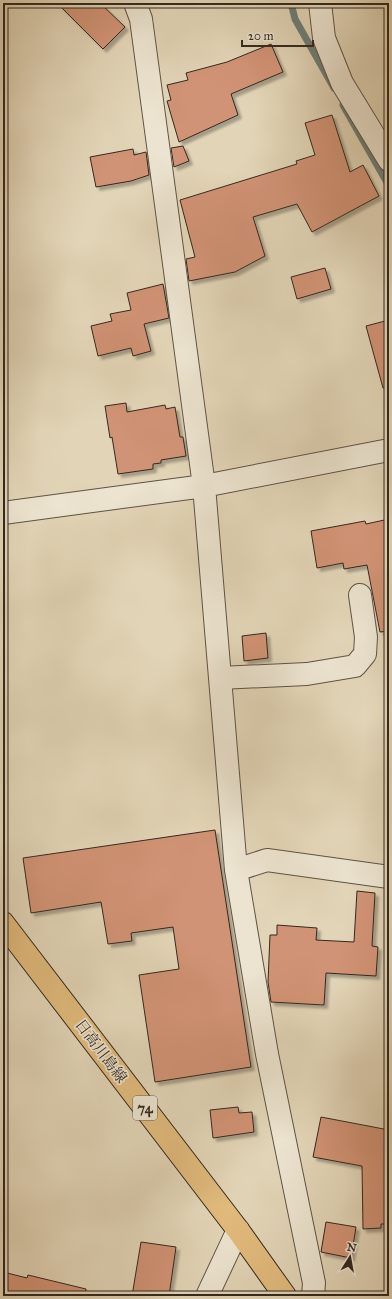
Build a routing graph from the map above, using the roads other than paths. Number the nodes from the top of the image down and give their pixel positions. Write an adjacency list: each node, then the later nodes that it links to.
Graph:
1 (135, 3): 5 (street)
2 (320, 3): 3 (street)
3 (389, 160)
4 (389, 450): 5 (street)
5 (204, 486): 6 (street); 8 (street)
6 (3, 513)
7 (360, 595): 8 (street)
8 (220, 678): 9 (street)
9 (236, 870): 10 (street); 15 (street)
10 (389, 877)
11 (3, 923): 12 (main road, 日高川島線 / 74)
12 (238, 1230): 13 (street); 14 (main road, 日高川島線 / 74)
13 (207, 1296)
14 (285, 1296)
15 (313, 1296)

